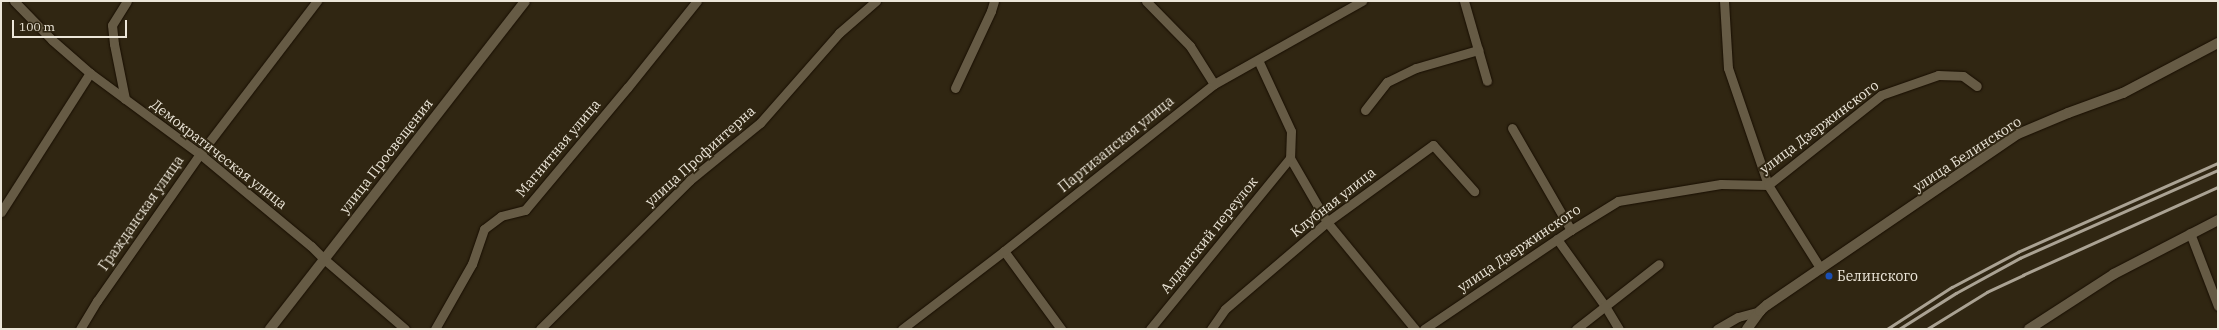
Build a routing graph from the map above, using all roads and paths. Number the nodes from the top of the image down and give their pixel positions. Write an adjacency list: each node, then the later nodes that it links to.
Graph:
1 (14, 1): 15 (street, Демократическая улица)
2 (127, 1): 20 (street)
3 (317, 1): 23 (street, Гражданская улица)
4 (525, 1): 34 (main road, улица Просвещения)
5 (697, 1): 43 (street, Магнитная улица)
6 (876, 1): 44 (street, улица Профинтерна)
7 (994, 1): 19 (street)
8 (1146, 1): 17 (street)
9 (1362, 1): 14 (street, Партизанская улица)
10 (1464, 1): 13 (street)
11 (1724, 1): 25 (street)
12 (2218, 43): 36 (main road, улица Белинского)
13 (1478, 50): 16 (street); 21 (street)
14 (1258, 60): 17 (street, Партизанская улица); 24 (street)
15 (90, 73): 20 (street, Демократическая улица); 27 (street)
16 (1486, 81)
17 (1214, 84): 33 (street, Партизанская улица)
18 (1977, 86): 25 (street, улица Дзержинского)
19 (955, 88)
20 (126, 98): 23 (street, Демократическая улица)
21 (1365, 110)
22 (1512, 128): 30 (street)
23 (200, 154): 34 (street, Демократическая улица); 40 (street, Гражданская улица)
24 (1290, 158): 29 (street); 47 (street, Алданский переулок)
25 (1768, 185): 30 (street, улица Дзержинского); 36 (street)
26 (1474, 191): 29 (street, Клубная улица)
27 (1, 212)
28 (2218, 220): 31 (main road)
29 (1327, 222): 48 (street, Клубная улица); 49 (street)
30 (1571, 230): 32 (street, улица Дзержинского)
31 (2190, 233): 38 (street); 55 (main road)
32 (1557, 239): 37 (street); 50 (street, улица Дзержинского)
33 (1004, 251): 45 (street, Партизанская улица); 46 (street)
34 (324, 260): 41 (main road, улица Просвещения); 42 (street, Демократическая улица)
35 (1659, 264): 37 (street)
36 (1821, 269): 39 (main road, улица Белинского)
37 (1605, 306): 51 (street); 52 (street)
38 (2218, 306)
39 (1763, 308): 53 (street, улица Белинского); 54 (main road)
40 (80, 329)
41 (270, 329)
42 (405, 329)
43 (435, 329)
44 (540, 329)
45 (902, 329)
46 (1061, 329)
47 (1150, 329)
48 (1211, 329)
49 (1415, 329)
50 (1424, 329)
51 (1576, 329)
52 (1618, 329)
53 (1717, 329)
54 (1747, 329)
55 (2029, 329)

